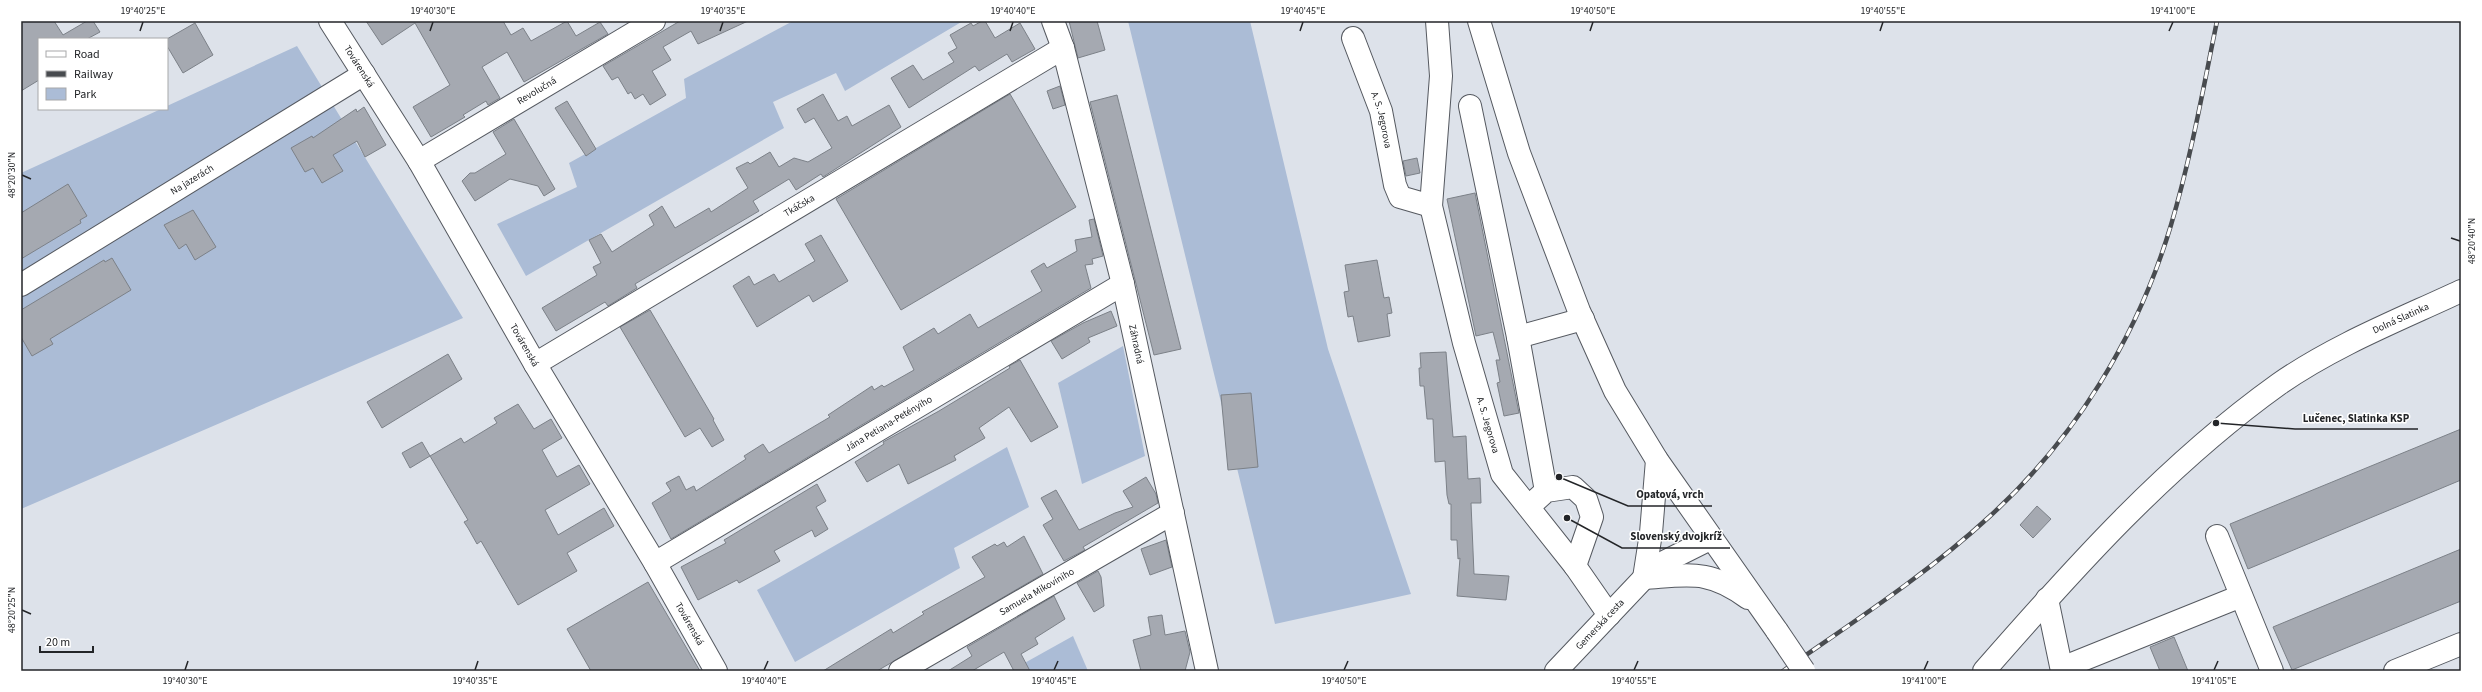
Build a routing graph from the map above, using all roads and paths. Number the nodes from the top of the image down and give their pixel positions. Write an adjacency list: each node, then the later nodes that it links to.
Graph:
1 (330, 21): 8 (street, Továrenská)
2 (654, 21): 10 (street, Revolučná)
3 (1053, 21): 7 (street, Záhradná)
4 (1437, 21): 11 (street, A. S. Jegorova)
5 (1479, 21): 15 (street)
6 (1353, 38): 11 (street, A. S. Jegorova)
7 (1063, 48): 12 (street, Záhradná); 17 (street, Tkáčska)
8 (364, 74): 10 (street, Továrenská); 13 (street, Na jazerách)
9 (1470, 106): 16 (street)
10 (419, 160): 17 (street, Továrenská)
11 (1431, 206): 20 (street, A. S. Jegorova)
12 (1124, 284): 21 (street, Záhradná); 24 (street, Jána Petiana-Petényiho)
13 (21, 285)
14 (2461, 291): 28 (street, Dolná Slatinka)
15 (1583, 319): 16 (street); 18 (street)
16 (1518, 337): 19 (street)
17 (535, 364): 24 (street, Továrenská)
18 (1656, 460): 23 (street); 26 (street)
19 (1546, 491): 20 (street); 25 (street)
20 (1528, 506): 25 (street, A. S. Jegorova)
21 (1173, 513): 34 (street, Samuela Mikovíniho); 35 (street, Záhradná)
22 (2216, 536): 27 (street)
23 (1710, 539): 26 (street, Gemerská cesta); 29 (street)
24 (655, 563): 33 (street, Továrenská)
25 (1575, 566): 30 (street, A. S. Jegorova)
26 (1644, 578): 29 (street); 30 (street, Gemerská cesta)
27 (2241, 596): 32 (street); 39 (street)
28 (2047, 599): 32 (street); 38 (street, Dolná Slatinka)
29 (1759, 606): 37 (street, bridge)
30 (1609, 614): 36 (street, Gemerská cesta)
31 (2461, 644): 40 (street)
32 (2062, 670)
33 (716, 671)
34 (900, 671)
35 (1207, 671)
36 (1556, 671)
37 (1804, 671)
38 (1984, 671)
39 (2272, 671)
40 (2395, 671)

